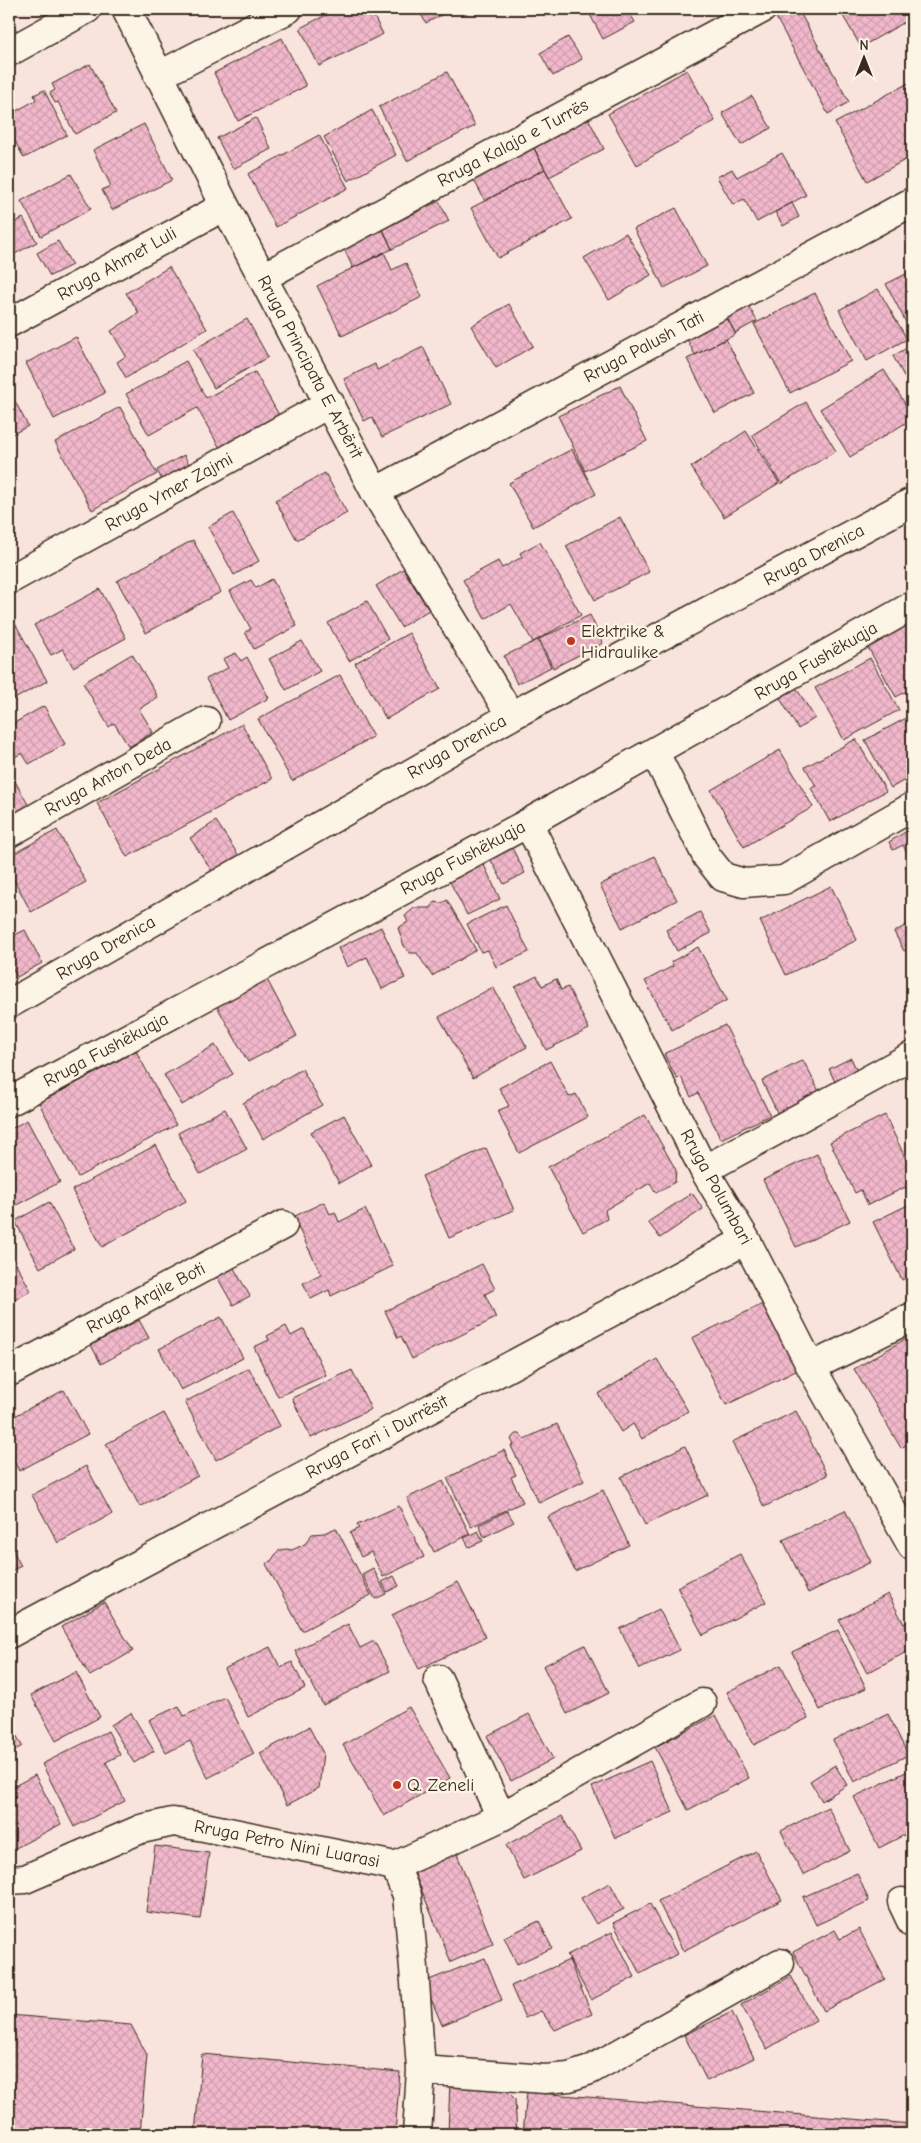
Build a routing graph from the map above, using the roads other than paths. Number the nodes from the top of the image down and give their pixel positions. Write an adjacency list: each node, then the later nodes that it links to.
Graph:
1 (87, 9): 5 (street)
2 (126, 9): 6 (street, Rruga Principata E Arbërit)
3 (288, 9): 6 (street)
4 (762, 9): 9 (street, Rruga Kalaja e Turrës)
5 (9, 52)
6 (158, 76): 8 (street, Rruga Principata E Arbërit)
7 (912, 202): 12 (street, Rruga Palush Tati)
8 (225, 206): 9 (street, Rruga Principata E Arbërit); 10 (street, Rruga Ahmet Luli)
9 (263, 277): 11 (street, Rruga Principata E Arbërit)
10 (9, 323)
11 (330, 403): 12 (street, Rruga Principata E Arbërit); 14 (street, Rruga Ymer Zajmi)
12 (375, 492): 16 (street, Rruga Principata E Arbërit)
13 (912, 502): 16 (street, Rruga Drenica)
14 (9, 580)
15 (912, 606): 18 (street, Rruga Fushëkuqja)
16 (511, 716): 22 (street, Rruga Drenica)
17 (206, 721): 21 (street, Rruga Anton Deda)
18 (655, 753): 19 (street); 20 (street, Rruga Fushëkuqja)
19 (912, 807)
20 (528, 823): 24 (street, Rruga Fushëkuqja); 25 (street, Rruga Polumbari)
21 (9, 833)
22 (9, 1004)
23 (912, 1056): 25 (street)
24 (9, 1102)
25 (704, 1170): 27 (street, Rruga Polumbari)
26 (282, 1225): 30 (street, Rruga Arqile Boti)
27 (746, 1240): 29 (street, Rruga Polumbari); 32 (street, Rruga Fari i Durrësit)
28 (912, 1316): 29 (street)
29 (812, 1367): 31 (street, Rruga Polumbari)
30 (9, 1372)
31 (912, 1546)
32 (9, 1634)
33 (438, 1679): 35 (street)
34 (702, 1703): 35 (street)
35 (502, 1817): 36 (street)
36 (395, 1866): 37 (street, Rruga Petro Nini Luarasi); 39 (street, Rruga Petro Nini Luarasi)
37 (9, 1880)
38 (780, 1963): 39 (street)
39 (421, 2070): 40 (street, Rruga Petro Nini Luarasi)
40 (417, 2134)

